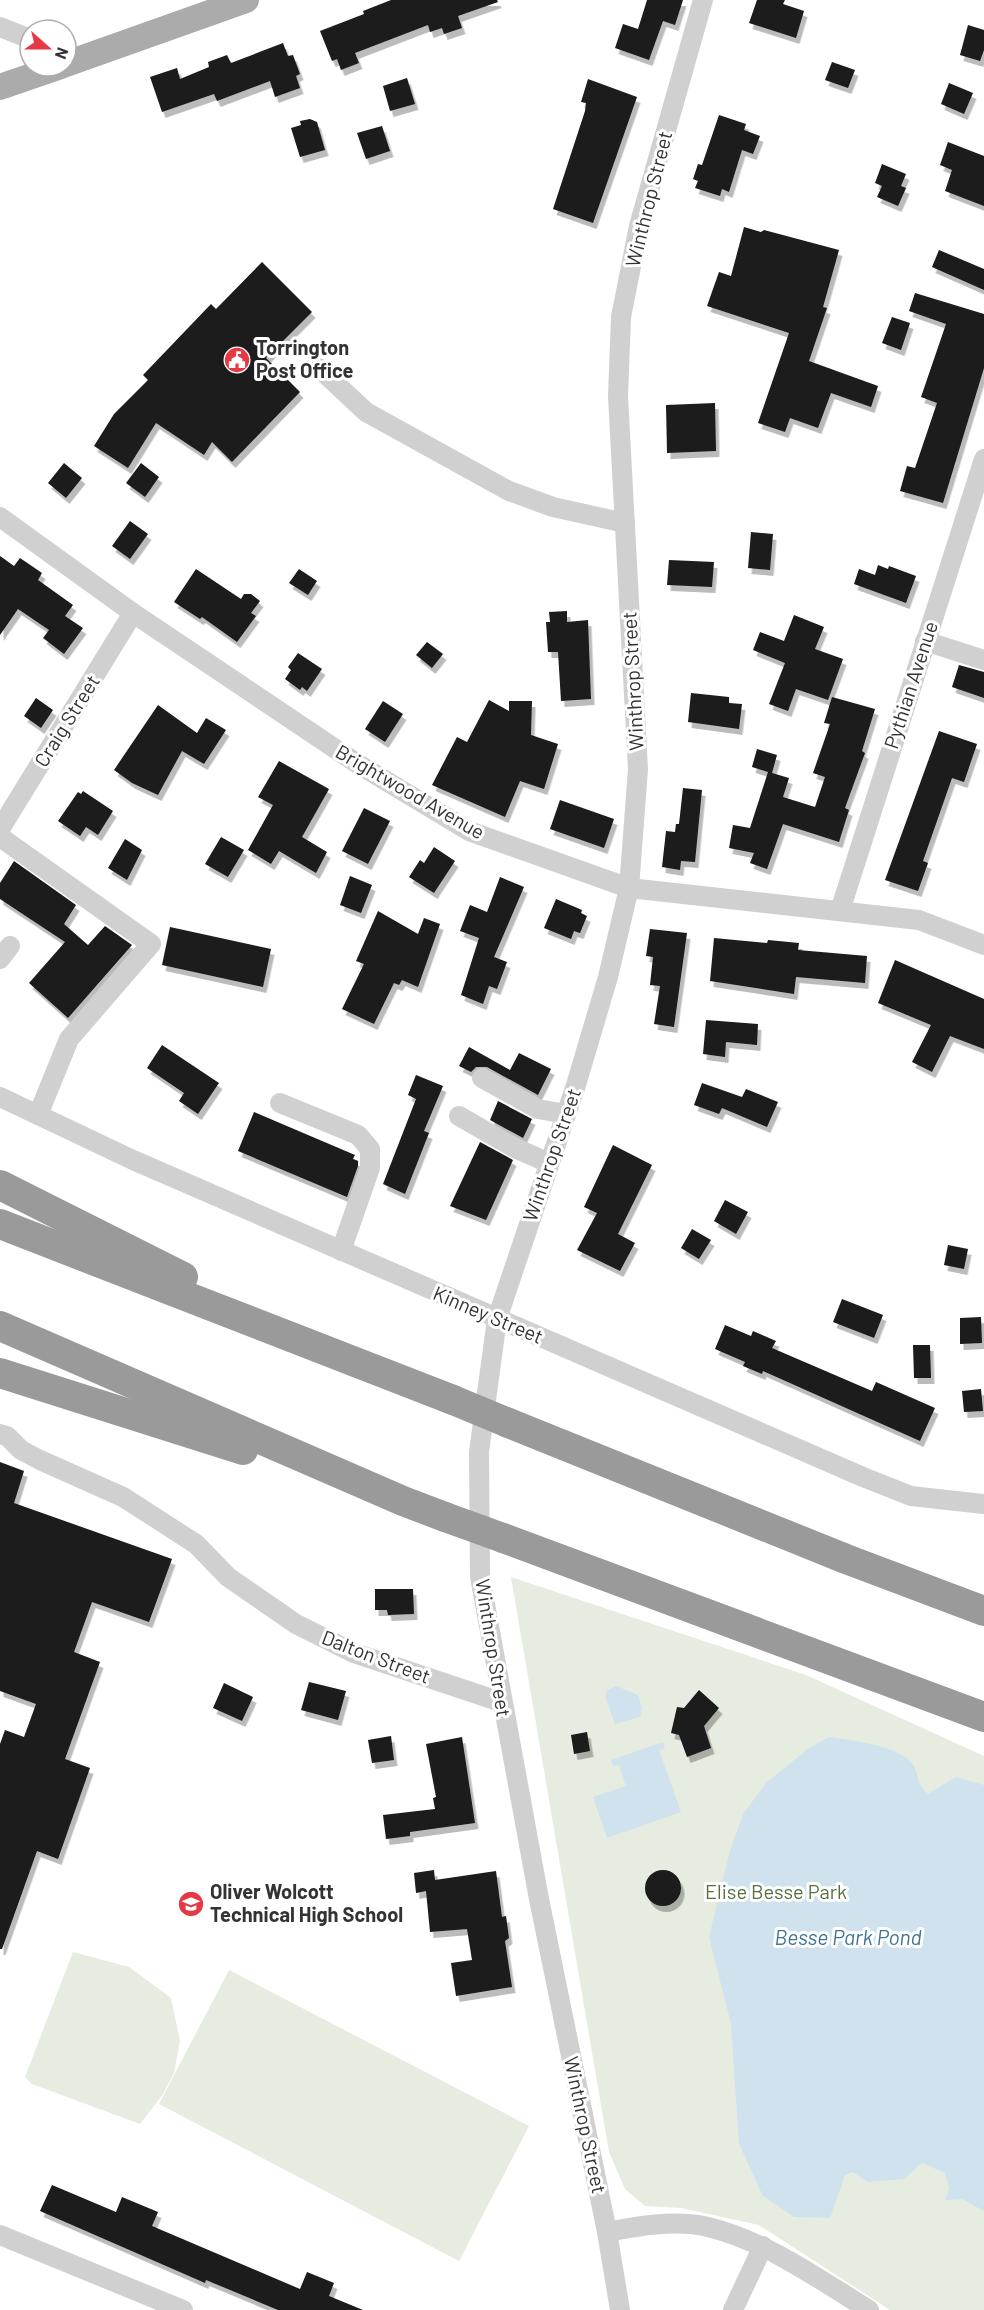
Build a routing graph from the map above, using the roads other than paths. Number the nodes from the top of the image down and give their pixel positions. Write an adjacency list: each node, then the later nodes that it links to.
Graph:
1 (246, 0): 5 (main road)
2 (703, 0): 11 (street, Winthrop Street)
3 (0, 27): 4 (street)
4 (18, 34)
5 (78, 57)
6 (23, 78): 7 (main road)
7 (0, 87)
8 (319, 368): 11 (street)
9 (984, 459): 13 (street, Pythian Avenue)
10 (0, 517): 12 (street, Brightwood Avenue)
11 (625, 523): 17 (street, Winthrop Street)
12 (133, 613): 15 (street, Craig Street); 17 (street, Brightwood Avenue)
13 (925, 641): 14 (street); 18 (street, Pythian Avenue)
14 (984, 660)
15 (0, 829)
16 (0, 837): 23 (street)
17 (629, 888): 18 (street, Brightwood Avenue); 24 (street, Winthrop Street)
18 (840, 911): 19 (street, Brightwood Avenue)
19 (984, 945)
20 (482, 1078): 24 (street)
21 (0, 1097): 23 (street, Kinney Street)
22 (280, 1103): 29 (street)
23 (38, 1114): 29 (street, Kinney Street)
24 (566, 1114): 26 (street, Winthrop Street)
25 (459, 1116): 26 (street)
26 (549, 1164): 30 (street, Winthrop Street)
27 (0, 1185): 32 (highway)
28 (0, 1224): 32 (highway)
29 (341, 1251): 30 (street, Kinney Street)
30 (496, 1319): 36 (street, Kinney Street); 38 (street, Winthrop Street)
31 (0, 1326): 35 (highway)
32 (322, 1347): 37 (highway, bridge)
33 (0, 1373): 35 (highway)
34 (0, 1434): 38 (street, Dalton Street)
35 (403, 1501): 39 (highway, bridge)
36 (984, 1504)
37 (984, 1611)
38 (501, 1702): 40 (street, Winthrop Street)
39 (984, 1717)
40 (607, 2232): 42 (street); 44 (street, Winthrop Street)
41 (0, 2235): 43 (street)
42 (763, 2246): 45 (street); 46 (street)
43 (183, 2310)
44 (620, 2310)
45 (733, 2310)
46 (868, 2310)

